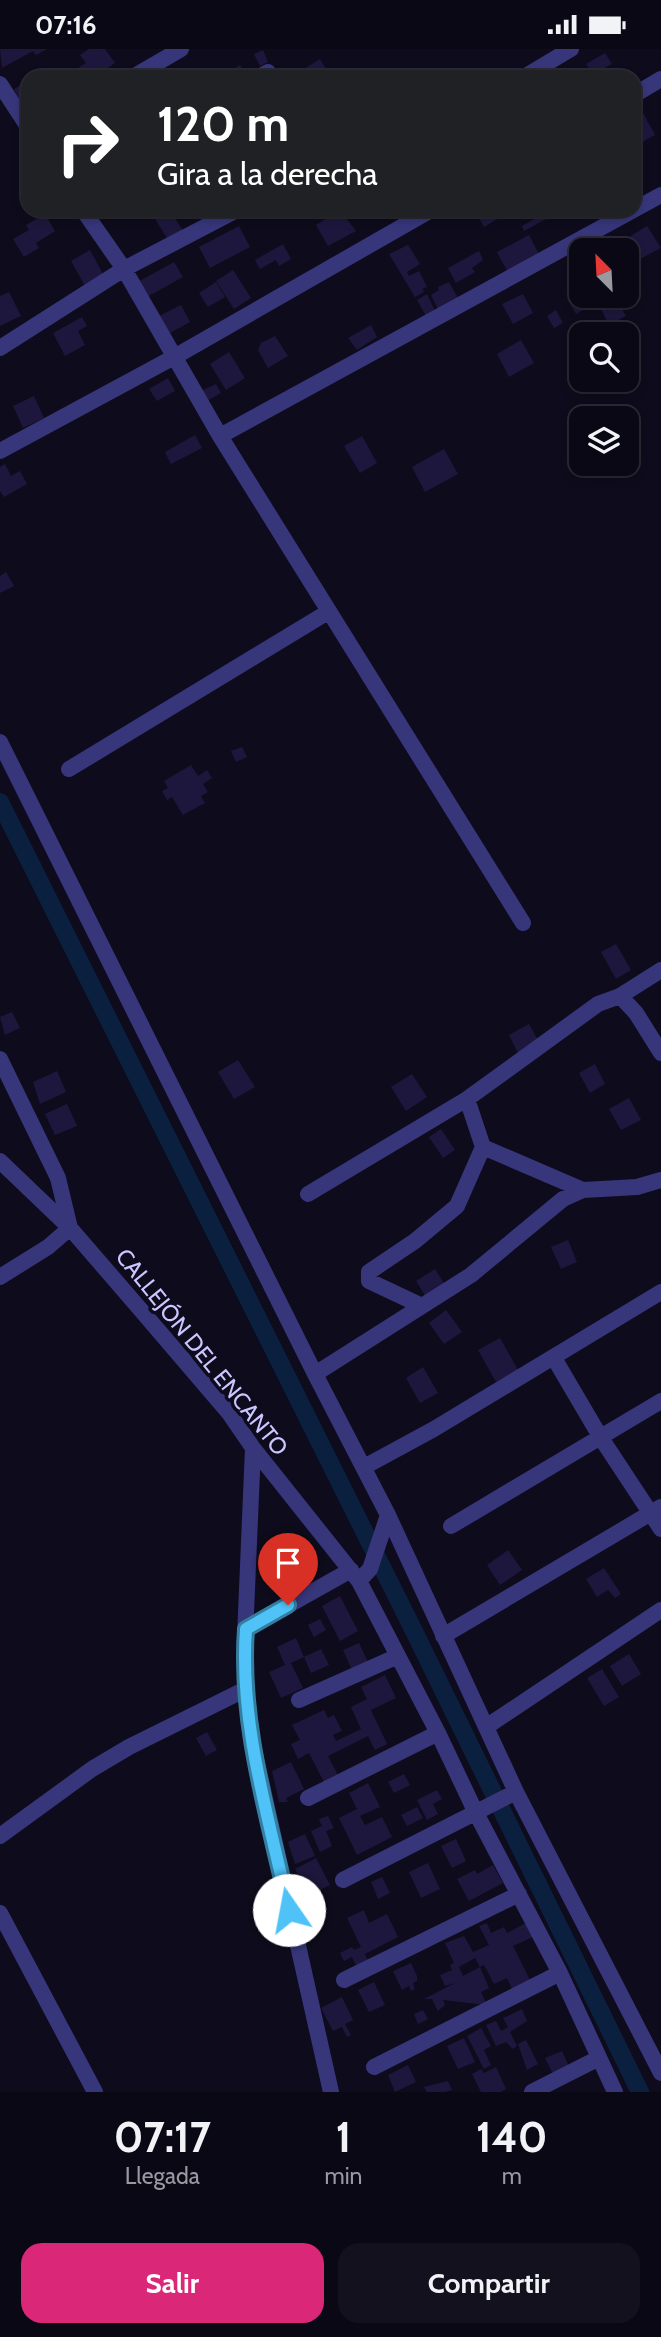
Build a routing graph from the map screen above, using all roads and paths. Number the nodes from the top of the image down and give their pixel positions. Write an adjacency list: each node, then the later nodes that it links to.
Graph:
1 (181, 49): 3 (street)
2 (571, 49): 4 (street)
3 (145, 70)
4 (536, 70)
5 (661, 79): 7 (street)
6 (0, 84): 8 (street)
7 (641, 91)
8 (21, 116)
9 (661, 195): 10 (street)
10 (641, 206)
11 (88, 217): 15 (street)
12 (224, 217): 15 (street)
13 (419, 217): 17 (street)
14 (621, 217): 18 (street)
15 (124, 269): 16 (street); 17 (street)
16 (0, 348)
17 (176, 356): 18 (street); 19 (street)
18 (220, 436): 20 (street)
19 (0, 451)
20 (328, 612): 22 (street); 23 (street)
21 (0, 742): 39 (street)
22 (69, 769)
23 (523, 923)
24 (661, 969): 25 (street)
25 (620, 996): 26 (street); 28 (street)
26 (661, 1053)
27 (0, 1059): 34 (street)
28 (467, 1100): 29 (street); 33 (street)
29 (482, 1147): 32 (street); 37 (street)
30 (0, 1160): 34 (street, CALLEJÓN DEL ENCANTO)
31 (661, 1180): 32 (street)
32 (583, 1190): 37 (street)
33 (308, 1194)
34 (70, 1228): 35 (street); 42 (street, CALLEJÓN DEL ENCANTO)
35 (0, 1277)
36 (661, 1292): 38 (street)
37 (422, 1306): 39 (street)
38 (554, 1358): 41 (street); 43 (street)
39 (315, 1374): 43 (street)
40 (661, 1401): 41 (street)
41 (601, 1438): 44 (street); 46 (street)
42 (253, 1448): 48 (street, CALLEJÓN DEL ENCANTO); 50 (street)
43 (364, 1467): 45 (street)
44 (656, 1510): 47 (street); 51 (street)
45 (386, 1522): 48 (street); 51 (street)
46 (451, 1527)
47 (661, 1529)
48 (360, 1573): 50 (street); 52 (street, CALLEJÓN DEL ENCANTO)
49 (661, 1610): 55 (street)
50 (246, 1629): 53 (street)
51 (443, 1636): 55 (street)
52 (398, 1656): 54 (street); 56 (street, CALLEJÓN DEL ENCANTO)
53 (244, 1690): 60 (street); 70 (street)
54 (299, 1700)
55 (486, 1727): 57 (street)
56 (438, 1733): 58 (street); 59 (street, CALLEJÓN DEL ENCANTO)
57 (513, 1794): 59 (street); 68 (street)
58 (309, 1798)
59 (482, 1810): 61 (street); 62 (street, CALLEJÓN DEL ENCANTO)
60 (0, 1836)
61 (343, 1880)
62 (519, 1894): 64 (street, CALLEJÓN DEL ENCANTO); 65 (street)
63 (0, 1913): 69 (street)
64 (560, 1973): 66 (street, CALLEJÓN DEL ENCANTO); 67 (street)
65 (344, 1980)
66 (599, 2058): 71 (street); 72 (street, CALLEJÓN DEL ENCANTO)
67 (374, 2067)
68 (661, 2073)
69 (95, 2092)
70 (331, 2092)
71 (532, 2092)
72 (615, 2092)

